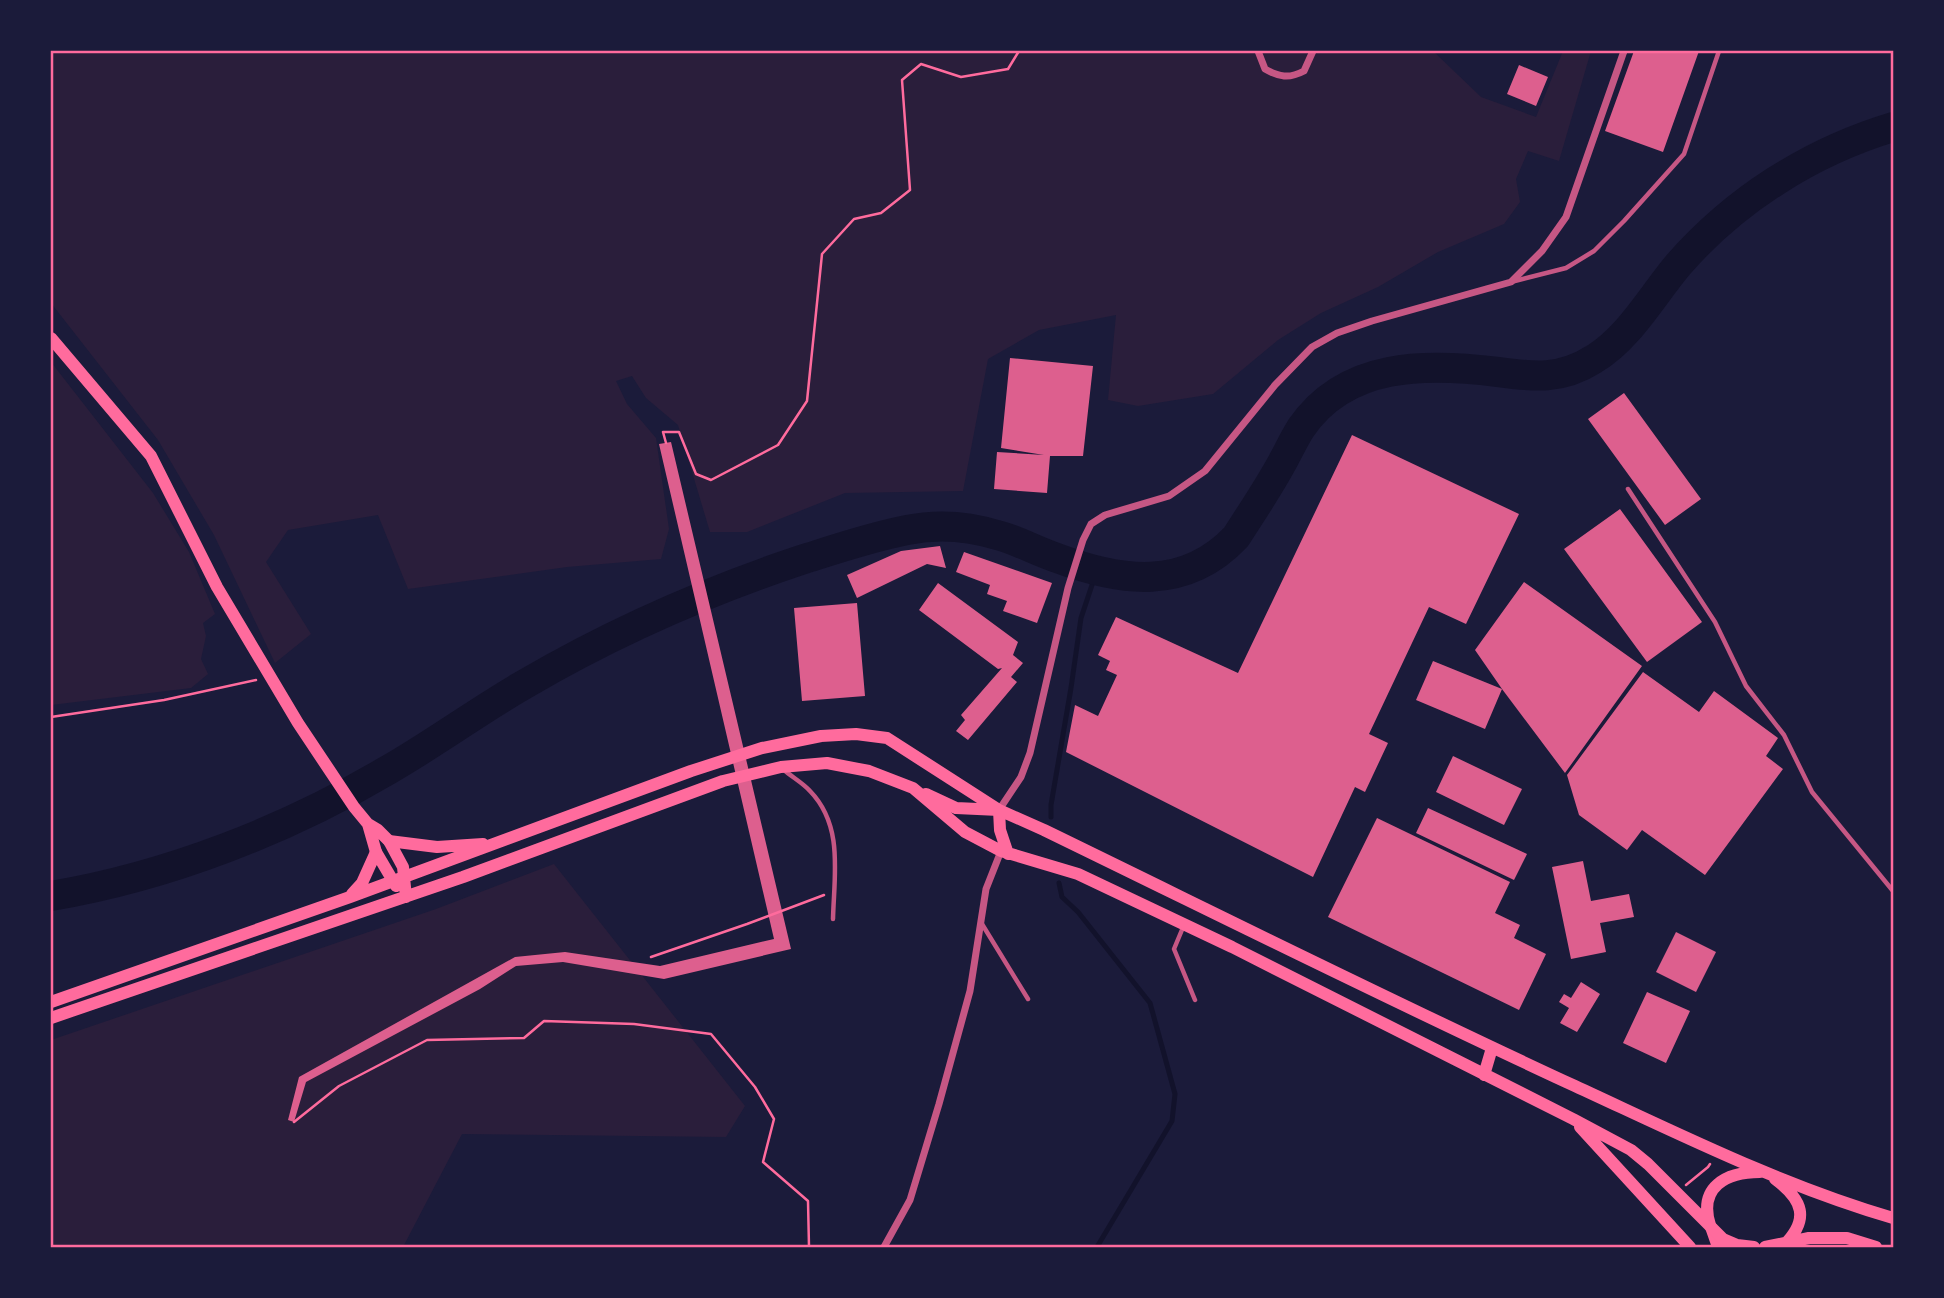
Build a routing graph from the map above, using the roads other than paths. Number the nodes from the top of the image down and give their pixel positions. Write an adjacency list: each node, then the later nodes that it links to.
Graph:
1 (1258, 51): 2 (street)
2 (1312, 51)
3 (1625, 51): 5 (street)
4 (1719, 51): 5 (lane)
5 (1511, 282): 10 (street)
6 (51, 338): 11 (main road)
7 (1628, 489): 17 (lane)
8 (781, 767): 9 (main road); 19 (main road); 20 (lane)
9 (913, 788): 10 (main road); 15 (main road)
10 (999, 810): 13 (main road); 15 (main road); 27 (main road)
11 (368, 824): 12 (main road); 14 (main road)
12 (389, 841): 13 (main road); 16 (main road)
13 (500, 842): 16 (main road)
14 (376, 852): 16 (main road); 18 (main road)
15 (1004, 853): 21 (street); 22 (main road)
16 (398, 879): 18 (main road); 19 (main road)
17 (1893, 891)
18 (350, 897): 25 (main road)
19 (406, 897): 26 (main road)
20 (833, 919)
21 (980, 920): 23 (lane); 34 (street)
22 (1185, 925): 24 (lane); 28 (main road)
23 (1028, 999)
24 (1195, 1000)
25 (51, 1002)
26 (51, 1018)
27 (1492, 1048): 28 (main road); 30 (main road)
28 (1484, 1075): 29 (main road)
29 (1573, 1119): 32 (main road); 35 (main road)
30 (1765, 1172): 31 (main road); 32 (main road); 33 (main road)
31 (1893, 1218)
32 (1711, 1227): 36 (main road); 37 (main road)
33 (1784, 1246): 38 (main road); 39 (main road)
34 (884, 1247)
35 (1690, 1247)
36 (1718, 1247)
37 (1754, 1247)
38 (1765, 1247)
39 (1877, 1247)

